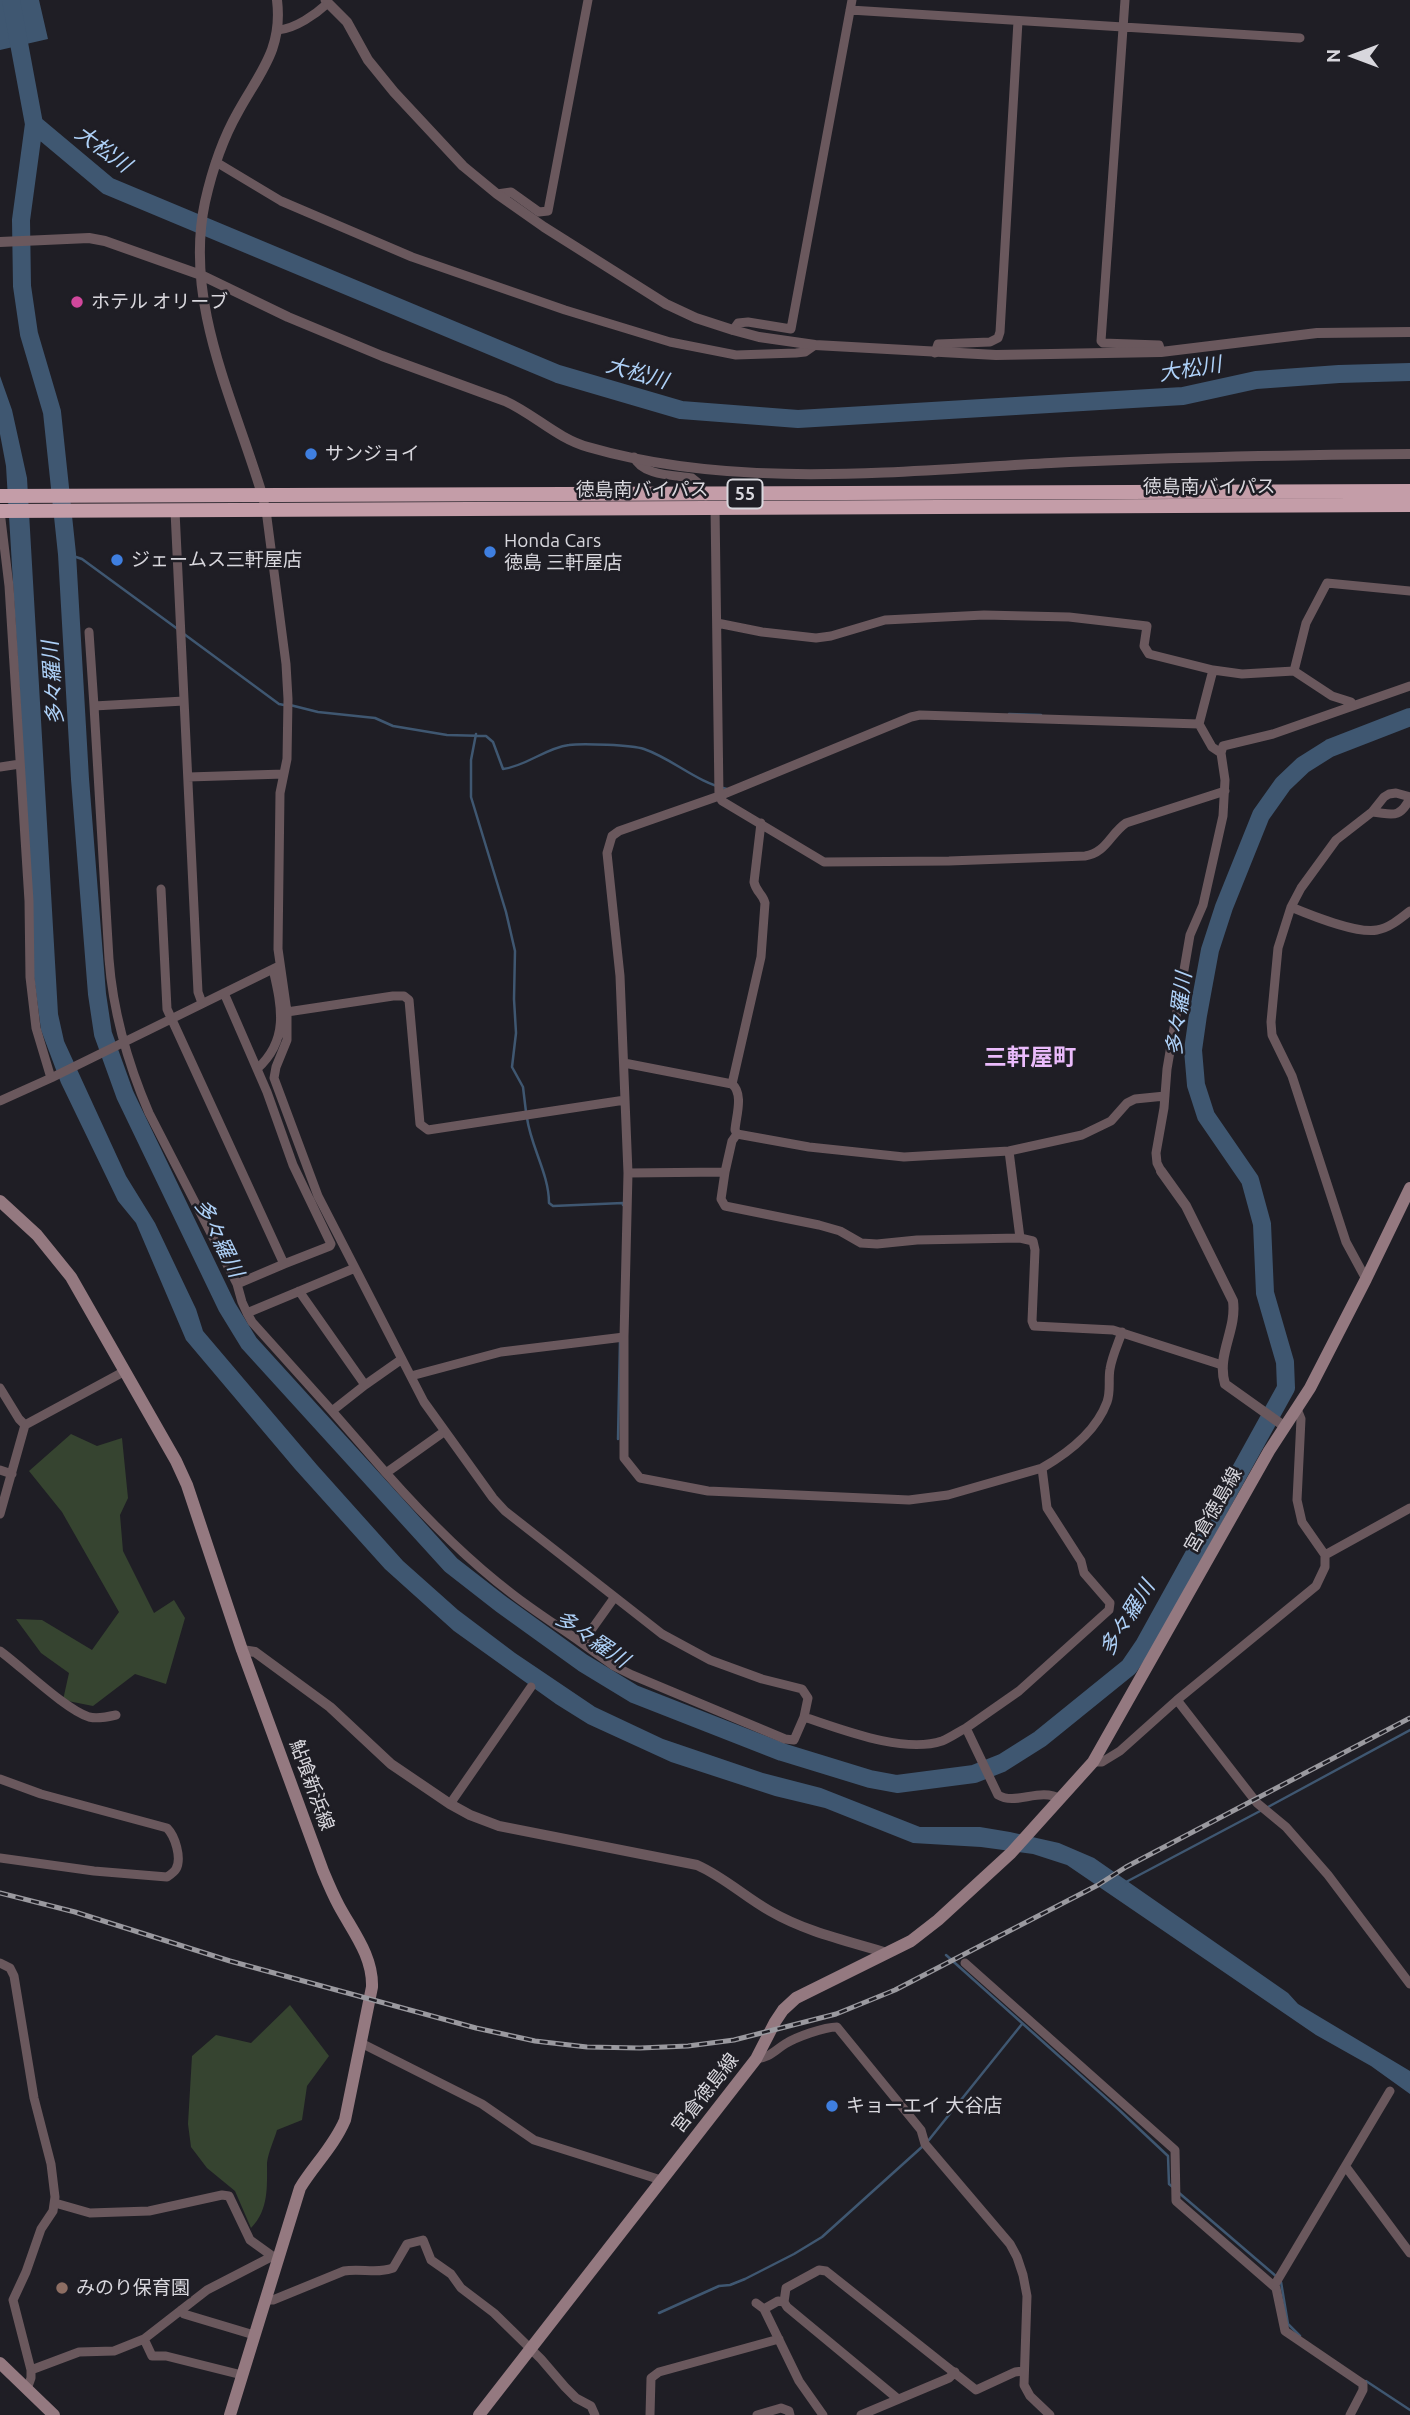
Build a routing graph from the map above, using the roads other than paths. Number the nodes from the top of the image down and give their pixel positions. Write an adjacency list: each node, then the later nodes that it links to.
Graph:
1 (277, 0): 8 (street)
2 (588, 0): 11 (street)
3 (1125, 0): 7 (street)
4 (327, 1): 8 (street); 11 (street)
5 (851, 5): 6 (street); 14 (street)
6 (1018, 21): 7 (street); 17 (street)
7 (1123, 26): 9 (street); 18 (street)
8 (278, 30): 10 (street)
9 (1300, 38)
10 (215, 167): 13 (street); 16 (street)
11 (497, 194): 14 (street)
12 (3, 242): 13 (street)
13 (200, 271): 20 (street); 23 (street)
14 (733, 330): 16 (street)
15 (1410, 332): 18 (street)
16 (815, 345): 17 (street)
17 (935, 352): 18 (street)
18 (1161, 352)
19 (1410, 454): 20 (street)
20 (634, 457): 22 (street)
21 (1410, 491): 22 (highway, 徳島南バイパス / 55)
22 (704, 494): 23 (highway, 徳島南バイパス / 55); 27 (street)
23 (262, 496): 24 (highway, 徳島南バイパス / 55); 28 (street)
24 (81, 503): 25 (highway, 徳島南バイパス / 55); 29 (highway, 徳島南バイパス / 55)
25 (2, 505): 41 (street)
26 (1410, 505): 27 (highway, 徳島南バイパス / 55)
27 (717, 509): 28 (highway, 徳島南バイパス / 55); 31 (street)
28 (266, 510): 29 (highway, 徳島南バイパス / 55); 43 (street)
29 (175, 511): 36 (street)
30 (1410, 591): 34 (street)
31 (718, 623): 33 (street); 46 (street)
32 (89, 632): 38 (street)
33 (1213, 670): 34 (street); 39 (street)
34 (1294, 671): 37 (street)
35 (1410, 685): 37 (street)
36 (184, 701): 38 (street); 44 (street)
37 (1353, 705): 40 (street)
38 (93, 706): 58 (street)
39 (1199, 724): 40 (street); 46 (street)
40 (1221, 753): 45 (street)
41 (20, 764): 42 (street); 61 (street)
42 (0, 767)
43 (284, 774): 44 (street); 53 (street)
44 (188, 777): 55 (street)
45 (1225, 791): 49 (street); 63 (street)
46 (719, 796): 49 (street); 59 (street)
47 (1410, 798): 48 (street); 48 (street)
48 (1372, 812): 51 (street)
49 (761, 824): 62 (street)
50 (161, 889): 57 (street)
51 (1292, 907): 52 (street); 76 (street)
52 (1410, 911)
53 (276, 967): 54 (street); 56 (street); 60 (street)
54 (224, 993): 55 (street); 60 (street)
55 (202, 1003): 57 (street)
56 (287, 1012): 64 (street); 75 (street)
57 (172, 1019): 58 (street); 74 (street)
58 (121, 1043): 61 (street); 77 (street)
59 (624, 1063): 62 (street); 64 (street)
60 (257, 1069): 74 (street)
61 (53, 1077): 65 (street)
62 (732, 1084): 66 (street)
63 (1165, 1096): 67 (street); 68 (street)
64 (625, 1100): 70 (street)
65 (0, 1101)
66 (737, 1134): 67 (street); 69 (street)
67 (1009, 1151): 73 (street)
68 (1161, 1171): 83 (street)
69 (725, 1172): 70 (street); 73 (street)
70 (628, 1173): 81 (street)
71 (1410, 1188): 76 (main road, 宮倉徳島線)
72 (0, 1201): 84 (main road, 鮎喰新浜線)
73 (1020, 1238): 80 (street)
74 (284, 1264): 77 (street)
75 (355, 1268): 78 (street); 82 (street)
76 (1366, 1279): 88 (main road, 宮倉徳島線)
77 (237, 1284): 79 (street)
78 (299, 1291): 79 (street); 86 (street)
79 (247, 1312): 89 (street)
80 (1122, 1332): 83 (street); 93 (street)
81 (624, 1337): 85 (street); 93 (street)
82 (402, 1359): 85 (street); 86 (street)
83 (1222, 1365): 91 (street)
84 (125, 1371): 90 (street); 102 (main road, 鮎喰新浜線)
85 (411, 1376): 92 (street)
86 (365, 1385): 89 (street)
87 (0, 1388): 90 (street)
88 (1297, 1409): 91 (main road, 宮倉徳島線); 99 (street)
89 (332, 1410): 95 (street)
90 (26, 1425): 96 (street)
91 (1282, 1425): 109 (main road, 宮倉徳島線)
92 (445, 1431): 95 (street); 100 (street)
93 (1042, 1468): 108 (street)
94 (0, 1470): 96 (street)
95 (386, 1473): 101 (street)
96 (12, 1474): 98 (street)
97 (1410, 1508): 99 (street)
98 (0, 1514)
99 (1325, 1555): 105 (street)
100 (614, 1598): 101 (street); 107 (street)
101 (582, 1643): 107 (street)
102 (242, 1650): 112 (street); 118 (main road, 鮎喰新浜線)
103 (0, 1651): 106 (street)
104 (531, 1687): 112 (street)
105 (1177, 1700): 109 (street); 117 (street)
106 (116, 1715)
107 (804, 1717): 108 (street)
108 (966, 1728): 111 (street)
109 (1093, 1762): 111 (main road, 宮倉徳島線)
110 (0, 1779): 113 (street)
111 (1061, 1800): 114 (main road, 宮倉徳島線)
112 (450, 1804): 114 (street)
113 (0, 1858)
114 (887, 1953): 119 (main road, 宮倉徳島線)
115 (0, 1963): 123 (street)
116 (965, 1963): 126 (street)
117 (1410, 1984)
118 (361, 2043): 122 (street); 125 (main road, 鮎喰新浜線)
119 (756, 2059): 122 (main road, 宮倉徳島線); 136 (street)
120 (1390, 2091): 121 (street)
121 (1346, 2167): 124 (street); 126 (street)
122 (661, 2180): 133 (main road, 宮倉徳島線)
123 (55, 2203): 125 (street); 135 (street)
124 (1410, 2253)
125 (274, 2258): 127 (main road, 鮎喰新浜線); 129 (street)
126 (1277, 2282): 151 (street)
127 (265, 2300): 130 (main road, 鮎喰新浜線); 133 (street)
128 (784, 2302): 132 (street); 137 (street); 140 (street)
129 (181, 2310): 130 (street); 131 (street)
130 (254, 2336): 138 (main road, 鮎喰新浜線)
131 (144, 2339): 135 (street); 138 (street)
132 (779, 2339): 145 (street); 148 (street)
133 (531, 2348): 143 (main road, 宮倉徳島線); 144 (street)
134 (0, 2363): 139 (main road)
135 (31, 2371): 139 (street)
136 (1023, 2371): 137 (street); 150 (street)
137 (954, 2372): 140 (street)
138 (242, 2375): 142 (main road, 鮎喰新浜線)
139 (27, 2389): 141 (main road)
140 (898, 2399): 149 (street)
141 (54, 2415)
142 (230, 2415)
143 (479, 2415)
144 (595, 2415)
145 (650, 2415)
146 (757, 2415): 147 (street)
147 (790, 2415)
148 (822, 2415)
149 (861, 2415)
150 (1050, 2415)
151 (1350, 2415)

